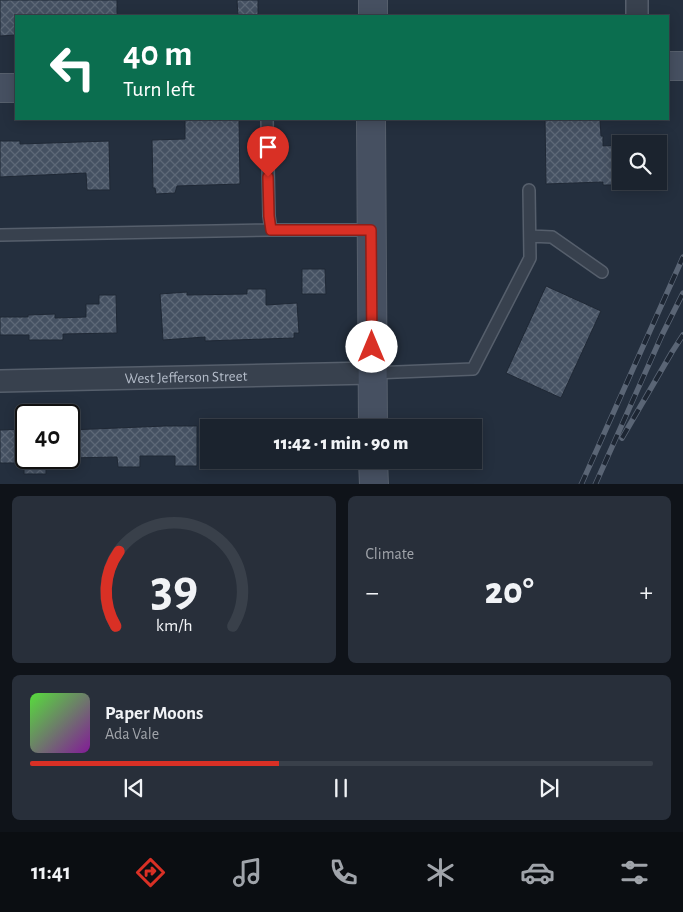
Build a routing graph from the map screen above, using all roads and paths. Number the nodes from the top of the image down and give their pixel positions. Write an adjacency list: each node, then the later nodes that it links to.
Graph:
1 (372, 0): 3 (street)
2 (636, 0): 4 (street)
3 (372, 15)
4 (637, 15)
5 (669, 66): 6 (street)
6 (683, 66)
7 (0, 88): 8 (street)
8 (15, 88)
9 (267, 120): 12 (lane)
10 (371, 120): 13 (street)
11 (529, 190): 15 (lane)
12 (271, 230): 13 (lane); 14 (lane)
13 (371, 230): 17 (street)
14 (0, 235)
15 (530, 236): 16 (lane); 17 (lane)
16 (602, 272)
17 (372, 373): 18 (street, West Jefferson Street); 19 (street)
18 (0, 381)
19 (373, 419)
20 (374, 469): 21 (street)
21 (374, 484)

